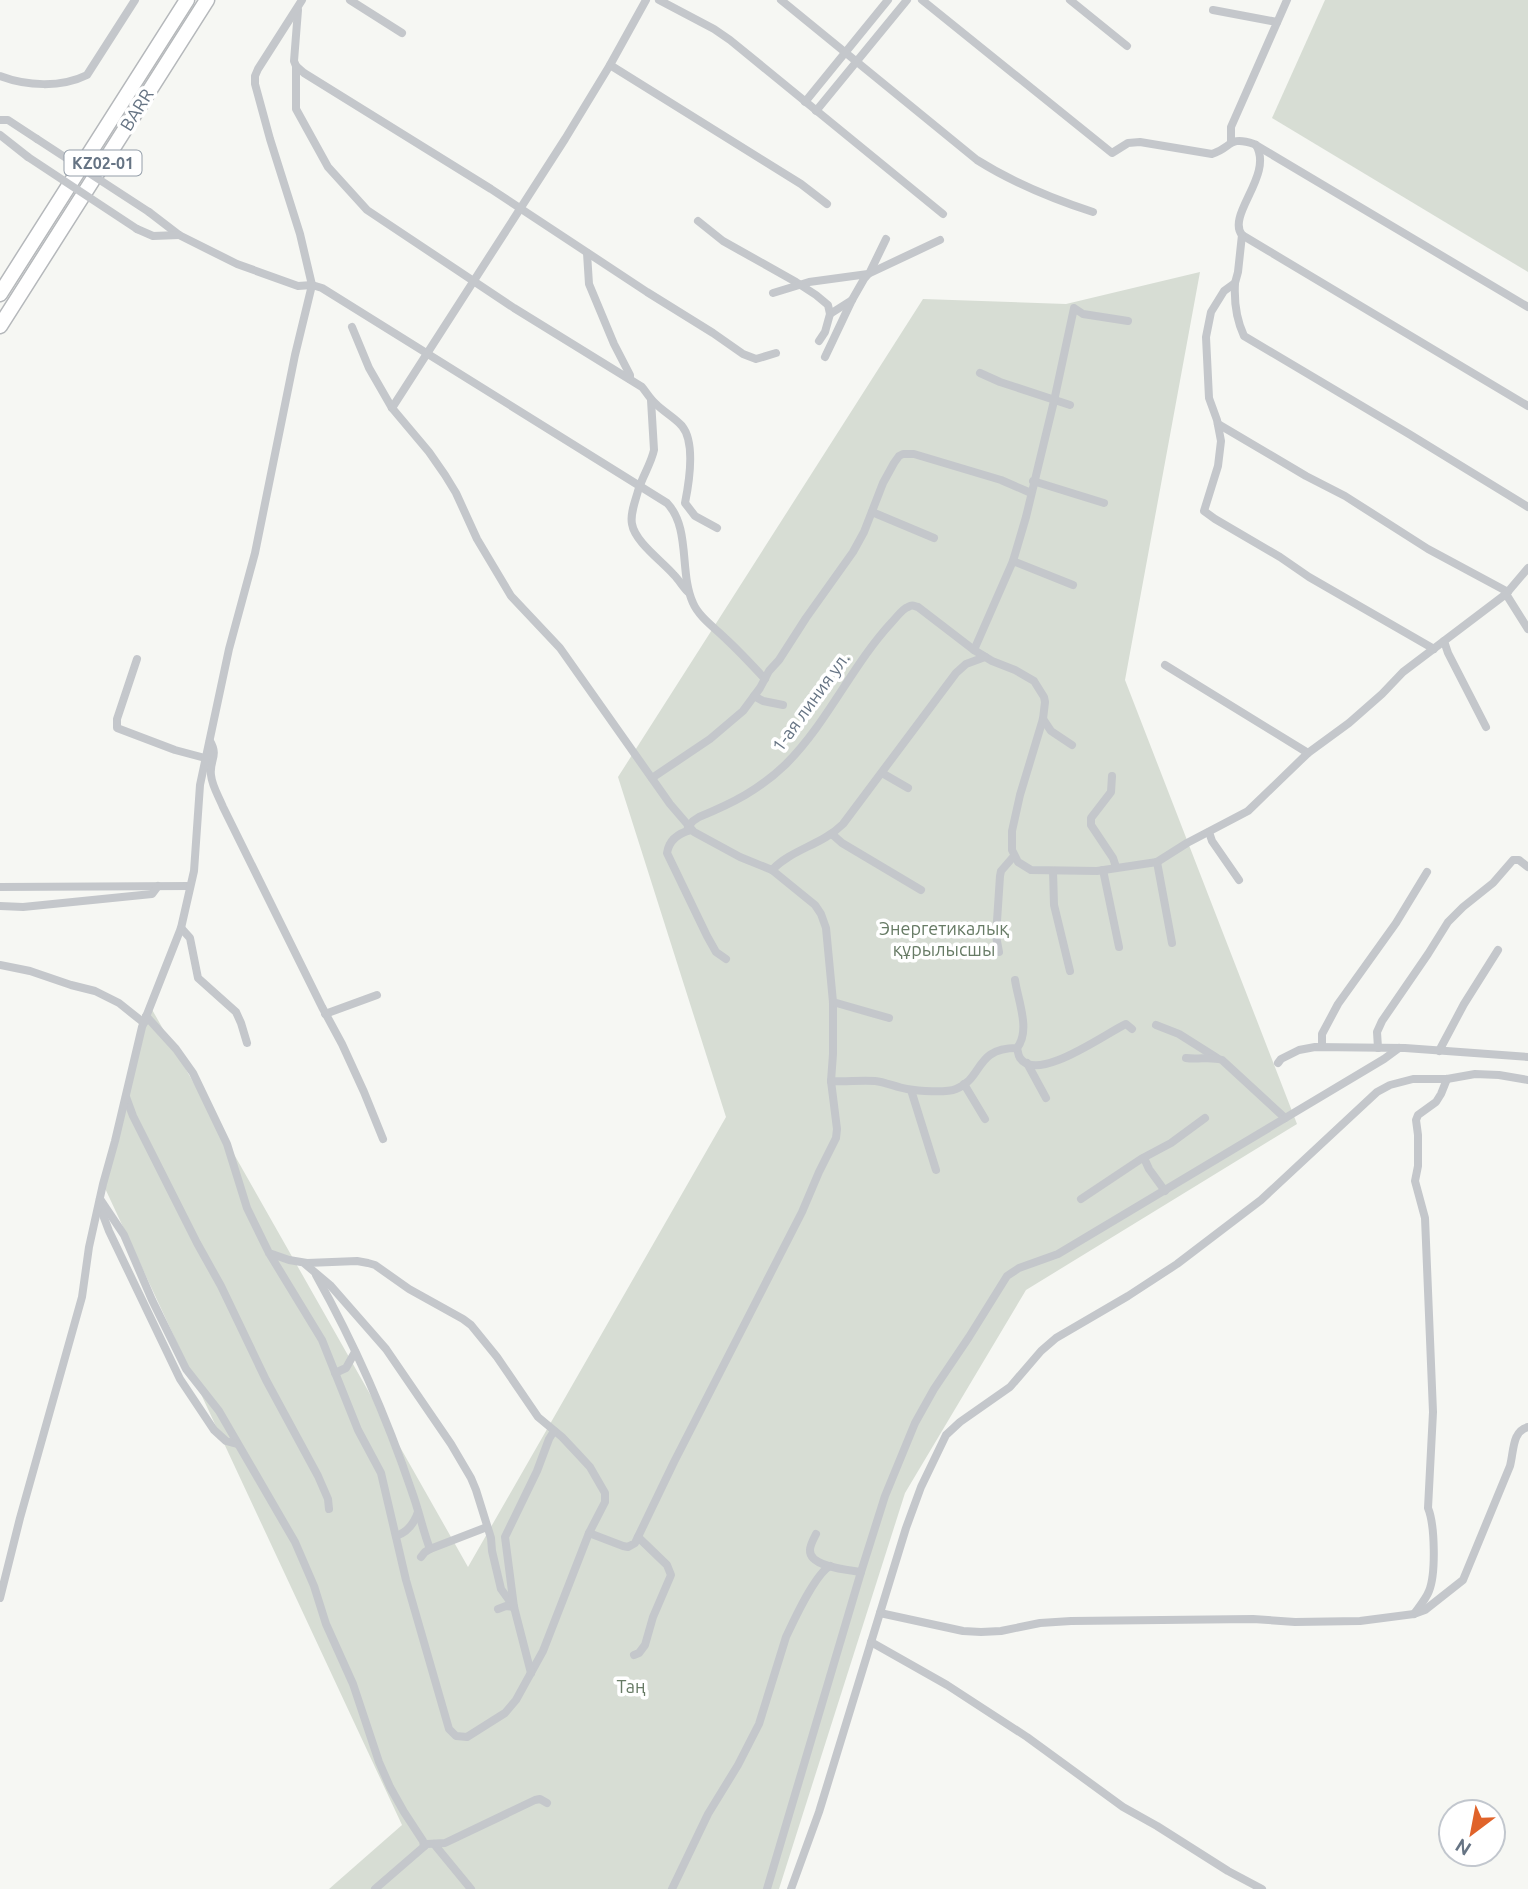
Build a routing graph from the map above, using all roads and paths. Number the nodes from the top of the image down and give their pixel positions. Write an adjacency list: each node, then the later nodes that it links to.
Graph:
1 (135, 0): 22 (street)
2 (187, 0): 45 (highway, BARR / KZ02-01)
3 (207, 0): 50 (highway, BARR / KZ02-01)
4 (350, 0): 16 (street)
5 (646, 0): 20 (street)
6 (659, 0): 23 (street)
7 (781, 0): 18 (street)
8 (888, 0): 18 (street)
9 (907, 0): 19 (street)
10 (922, 0): 27 (street)
11 (1070, 0): 17 (street)
12 (1287, 0): 15 (street)
13 (300, 4): 21 (street); 43 (street)
14 (1213, 10): 15 (street)
15 (1277, 22): 27 (street)
16 (402, 33)
17 (1127, 46)
18 (845, 52): 19 (street); 23 (street)
19 (857, 62): 24 (street); 31 (street)
20 (610, 65): 29 (street); 30 (street)
21 (296, 66): 30 (street); 40 (street)
22 (0, 76)
23 (805, 102): 24 (street)
24 (816, 111): 32 (street)
25 (0, 120): 34 (street, bridge)
26 (0, 135): 34 (street, bridge)
27 (1231, 142): 28 (street)
28 (1256, 145): 35 (street); 47 (street)
29 (827, 204)
30 (519, 209): 38 (street); 40 (street)
31 (1093, 212)
32 (943, 214)
33 (698, 221): 42 (street)
34 (179, 235): 43 (street)
35 (1242, 235): 41 (street); 61 (street)
36 (886, 239): 39 (street)
37 (940, 240): 39 (street)
38 (587, 253): 53 (street); 57 (street)
39 (868, 274): 42 (street); 46 (street)
40 (474, 282): 54 (street); 57 (street)
41 (1235, 283): 63 (street); 68 (street)
42 (800, 284): 44 (street); 48 (street)
43 (312, 285): 54 (street); 89 (street)
44 (772, 293)
45 (0, 294)
46 (852, 300): 48 (street); 55 (street)
47 (1528, 307)
48 (830, 314): 52 (street)
49 (1128, 321): 59 (street)
50 (0, 326)
51 (352, 327): 62 (street)
52 (819, 341)
53 (775, 353)
54 (426, 354): 62 (street); 65 (street)
55 (825, 356)
56 (980, 373): 59 (street)
57 (630, 379): 58 (street)
58 (651, 400): 65 (street); 70 (street)
59 (1054, 401): 60 (street); 64 (street)
60 (1070, 405)
61 (1528, 406)
62 (392, 408): 95 (street)
63 (1218, 424): 75 (street); 79 (street)
64 (1033, 481): 66 (street); 67 (street)
65 (639, 486): 76 (street); 76 (street)
66 (1031, 493): 69 (street); 72 (street)
67 (1104, 503)
68 (1528, 507)
69 (872, 512): 71 (street); 84 (street)
70 (717, 528)
71 (934, 538)
72 (1013, 561): 74 (street); 80 (street)
73 (1528, 568): 75 (street)
74 (1073, 585)
75 (1507, 593): 77 (street); 78 (street)
76 (691, 596): 84 (street)
77 (1528, 629)
78 (1444, 641): 79 (street); 88 (street)
79 (1434, 649): 91 (street)
80 (974, 650): 81 (street); 97 (street, 1-ая линия ул.)
81 (985, 657): 87 (street); 93 (street)
82 (137, 659): 92 (street)
83 (1165, 665): 91 (street)
84 (765, 678): 85 (street)
85 (754, 696): 86 (street); 95 (street)
86 (783, 705)
87 (1043, 719): 90 (street); 100 (street)
88 (1486, 727)
89 (210, 741): 92 (street); 125 (street)
90 (1072, 745)
91 (1308, 753): 98 (street)
92 (205, 758): 110 (street)
93 (882, 773): 96 (street); 99 (street)
94 (1112, 776): 102 (street)
95 (652, 778): 97 (street)
96 (908, 788)
97 (690, 828): 104 (street); 119 (street, 1-ая линия ул.)
98 (1209, 832): 101 (street); 108 (street)
99 (833, 835): 104 (street); 112 (street)
100 (1014, 856): 106 (street); 118 (street)
101 (1157, 862): 102 (street); 115 (street)
102 (1116, 867): 105 (street)
103 (1528, 867): 133 (street)
104 (772, 870): 124 (street)
105 (1103, 870): 106 (street); 116 (street)
106 (1053, 871): 121 (street)
107 (1427, 872): 131 (street)
108 (1239, 880)
109 (158, 886): 110 (street); 111 (street); 113 (street)
110 (190, 886): 114 (street)
111 (0, 887)
112 (921, 890)
113 (0, 906)
114 (181, 928): 127 (street); 130 (street)
115 (1172, 943)
116 (1119, 947)
117 (1498, 950): 135 (street)
118 (999, 952)
119 (726, 959)
120 (0, 965): 127 (street)
121 (1070, 971)
122 (1014, 980): 132 (street)
123 (377, 995): 125 (street)
124 (833, 1002): 126 (street); 143 (street)
125 (325, 1014): 151 (street)
126 (889, 1018)
127 (145, 1019): 146 (street); 157 (street)
128 (1157, 1025): 138 (street)
129 (1132, 1029): 139 (street)
130 (247, 1043)
131 (1322, 1047): 133 (street); 140 (street)
132 (1017, 1048): 139 (street); 144 (street)
133 (1378, 1048): 134 (street)
134 (1399, 1048): 135 (street); 149 (street)
135 (1439, 1051): 136 (street)
136 (1528, 1057)
137 (1186, 1058): 138 (street)
138 (1217, 1058): 149 (street)
139 (1027, 1063): 147 (street)
140 (1278, 1063)
141 (1447, 1079): 142 (street); 181 (street); 182 (street)
142 (1528, 1080)
143 (831, 1081): 145 (street); 173 (street)
144 (964, 1084): 145 (street); 150 (street)
145 (911, 1090): 153 (street)
146 (126, 1097): 156 (street); 167 (street)
147 (1046, 1098)
148 (1205, 1118): 152 (street)
149 (1284, 1118): 154 (street)
150 (985, 1119)
151 (383, 1139)
152 (1143, 1158): 154 (street); 155 (street)
153 (936, 1170)
154 (1166, 1191): 177 (street)
155 (1081, 1199)
156 (99, 1201): 161 (street); 162 (street); 178 (street)
157 (269, 1253): 158 (street); 163 (street)
158 (302, 1263): 159 (street); 165 (street)
159 (312, 1268): 160 (street); 169 (street)
160 (355, 1352): 163 (street); 168 (street)
161 (180, 1356): 162 (street); 166 (street)
162 (177, 1373): 166 (street)
163 (335, 1373): 172 (street)
164 (1528, 1427): 182 (street)
165 (554, 1431): 170 (street); 179 (street)
166 (237, 1444): 188 (street)
167 (329, 1508)
168 (418, 1512): 172 (street); 174 (street)
169 (487, 1527): 174 (street); 179 (street)
170 (589, 1533): 173 (street); 185 (street)
171 (816, 1534): 176 (street)
172 (396, 1536): 185 (street)
173 (638, 1537): 184 (street)
174 (430, 1549): 175 (street)
175 (421, 1557)
176 (830, 1566): 177 (street); 191 (street)
177 (860, 1572): 192 (street)
178 (0, 1598)
179 (514, 1606): 180 (street); 185 (street)
180 (498, 1609)
181 (880, 1613): 182 (street); 183 (street)
182 (1414, 1614)
183 (871, 1642): 193 (street); 194 (street)
184 (634, 1655)
185 (531, 1673)
186 (547, 1803): 187 (street)
187 (434, 1844): 188 (street); 190 (street)
188 (424, 1846): 189 (street)
189 (375, 1889)
190 (471, 1889)
191 (672, 1889)
192 (767, 1889)
193 (791, 1889)
194 (1262, 1889)

